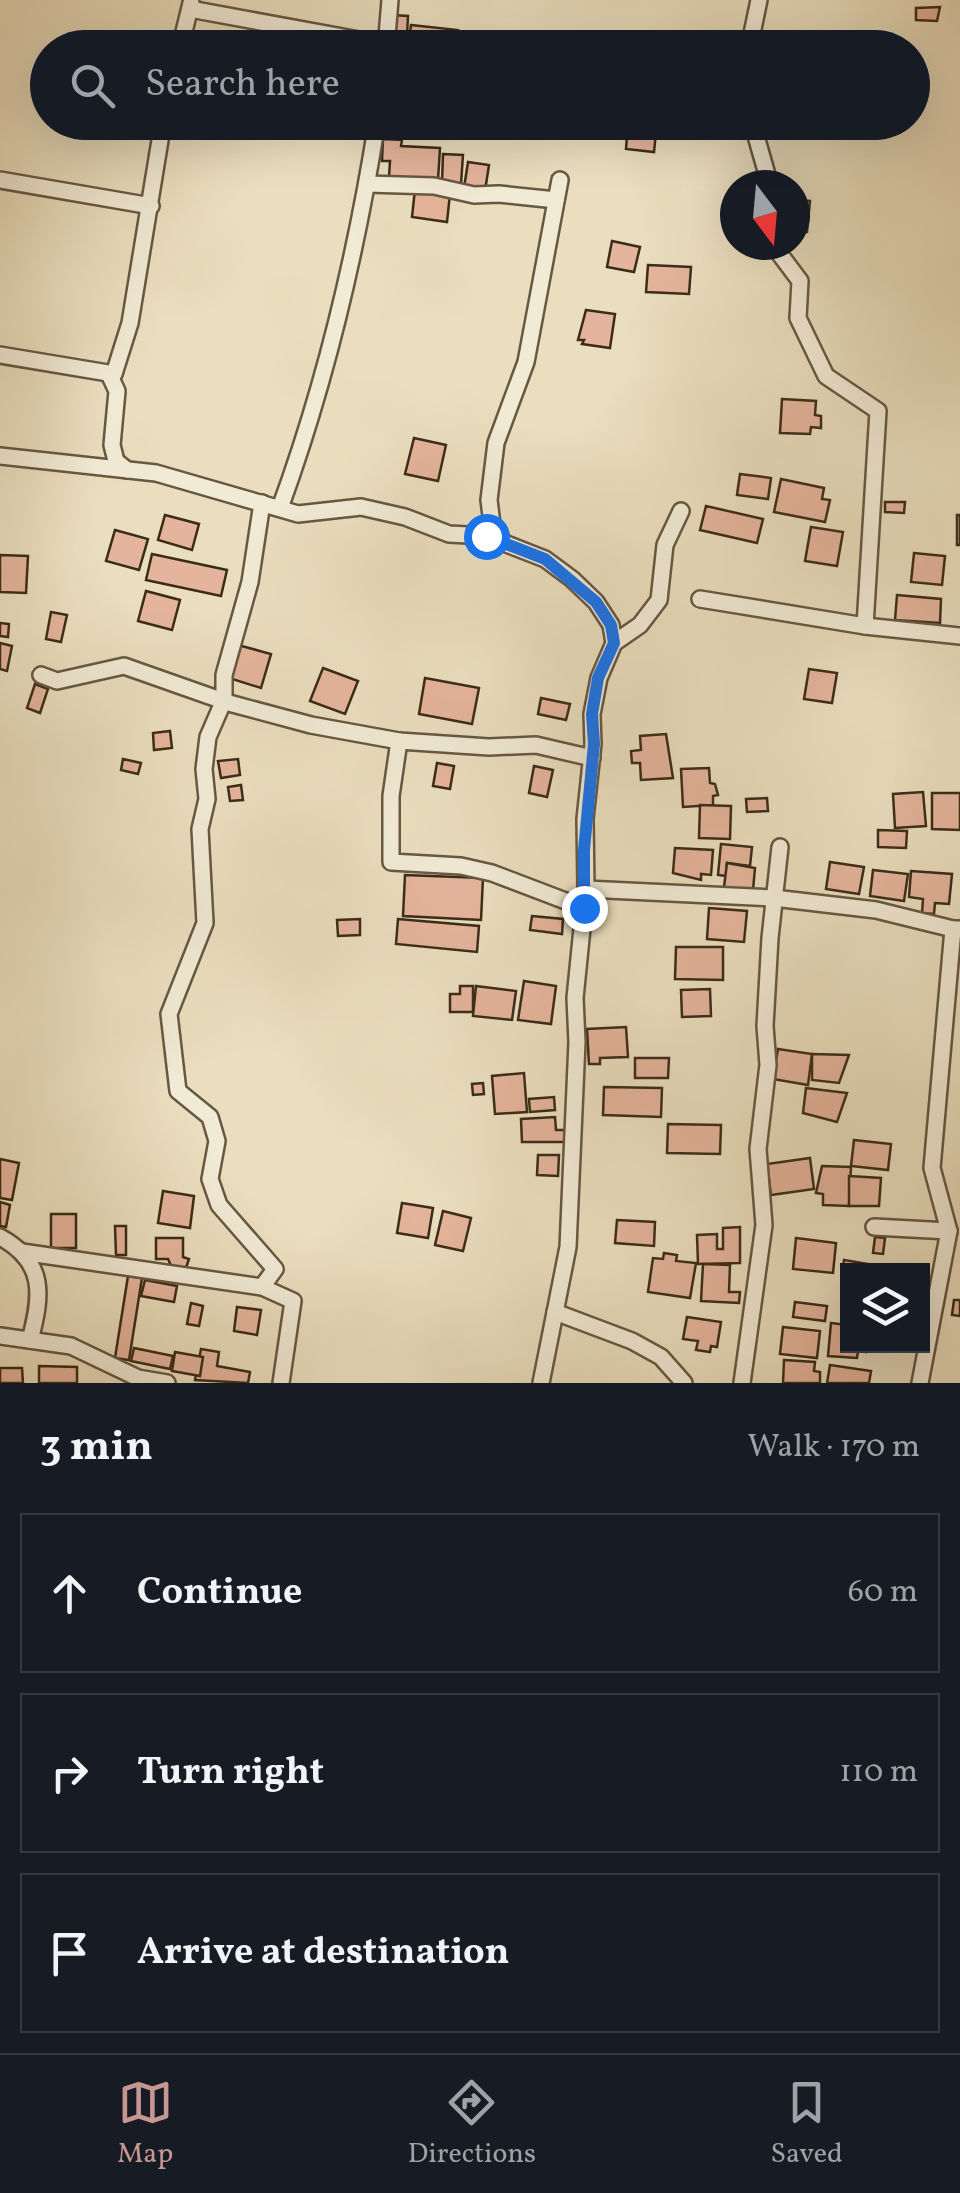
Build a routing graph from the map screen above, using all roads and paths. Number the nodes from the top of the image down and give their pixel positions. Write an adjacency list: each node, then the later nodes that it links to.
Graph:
1 (390, 0): 6 (street)
2 (759, 0): 7 (street)
3 (191, 5): 4 (street); 5 (street)
4 (185, 30)
5 (310, 30)
6 (387, 30)
7 (753, 30)
8 (160, 140): 16 (street)
9 (374, 140): 14 (street)
10 (757, 140): 11 (street)
11 (766, 170)
12 (0, 180): 16 (street)
13 (560, 180): 15 (street)
14 (367, 184): 15 (street); 23 (street)
15 (556, 200): 25 (street)
16 (151, 206): 19 (street)
17 (785, 260): 27 (street)
18 (0, 355): 19 (street)
19 (108, 374): 21 (street)
20 (0, 456): 21 (street)
21 (127, 470): 22 (street)
22 (262, 503): 23 (street); 31 (street)
23 (280, 508): 25 (street)
24 (681, 512): 29 (street)
25 (504, 542): 29 (street)
26 (700, 598): 27 (street)
27 (865, 626): 28 (street)
28 (960, 636)
29 (614, 643): 33 (street)
30 (41, 674): 31 (street)
31 (224, 700): 32 (street); 43 (street)
32 (399, 742): 33 (street); 37 (street)
33 (592, 758): 35 (street)
34 (780, 847): 36 (street)
35 (586, 889): 36 (street); 37 (street)
36 (774, 898): 38 (street); 51 (street)
37 (584, 908): 44 (street)
38 (956, 929): 40 (street)
39 (874, 1227): 40 (street)
40 (948, 1230): 52 (street)
41 (0, 1236): 42 (street)
42 (22, 1252): 43 (street); 46 (street)
43 (262, 1286): 48 (street)
44 (555, 1312): 49 (street); 50 (street)
45 (0, 1336): 46 (street)
46 (30, 1340): 47 (street)
47 (167, 1383)
48 (281, 1383)
49 (541, 1383)
50 (684, 1383)
51 (742, 1383)
52 (920, 1383)

